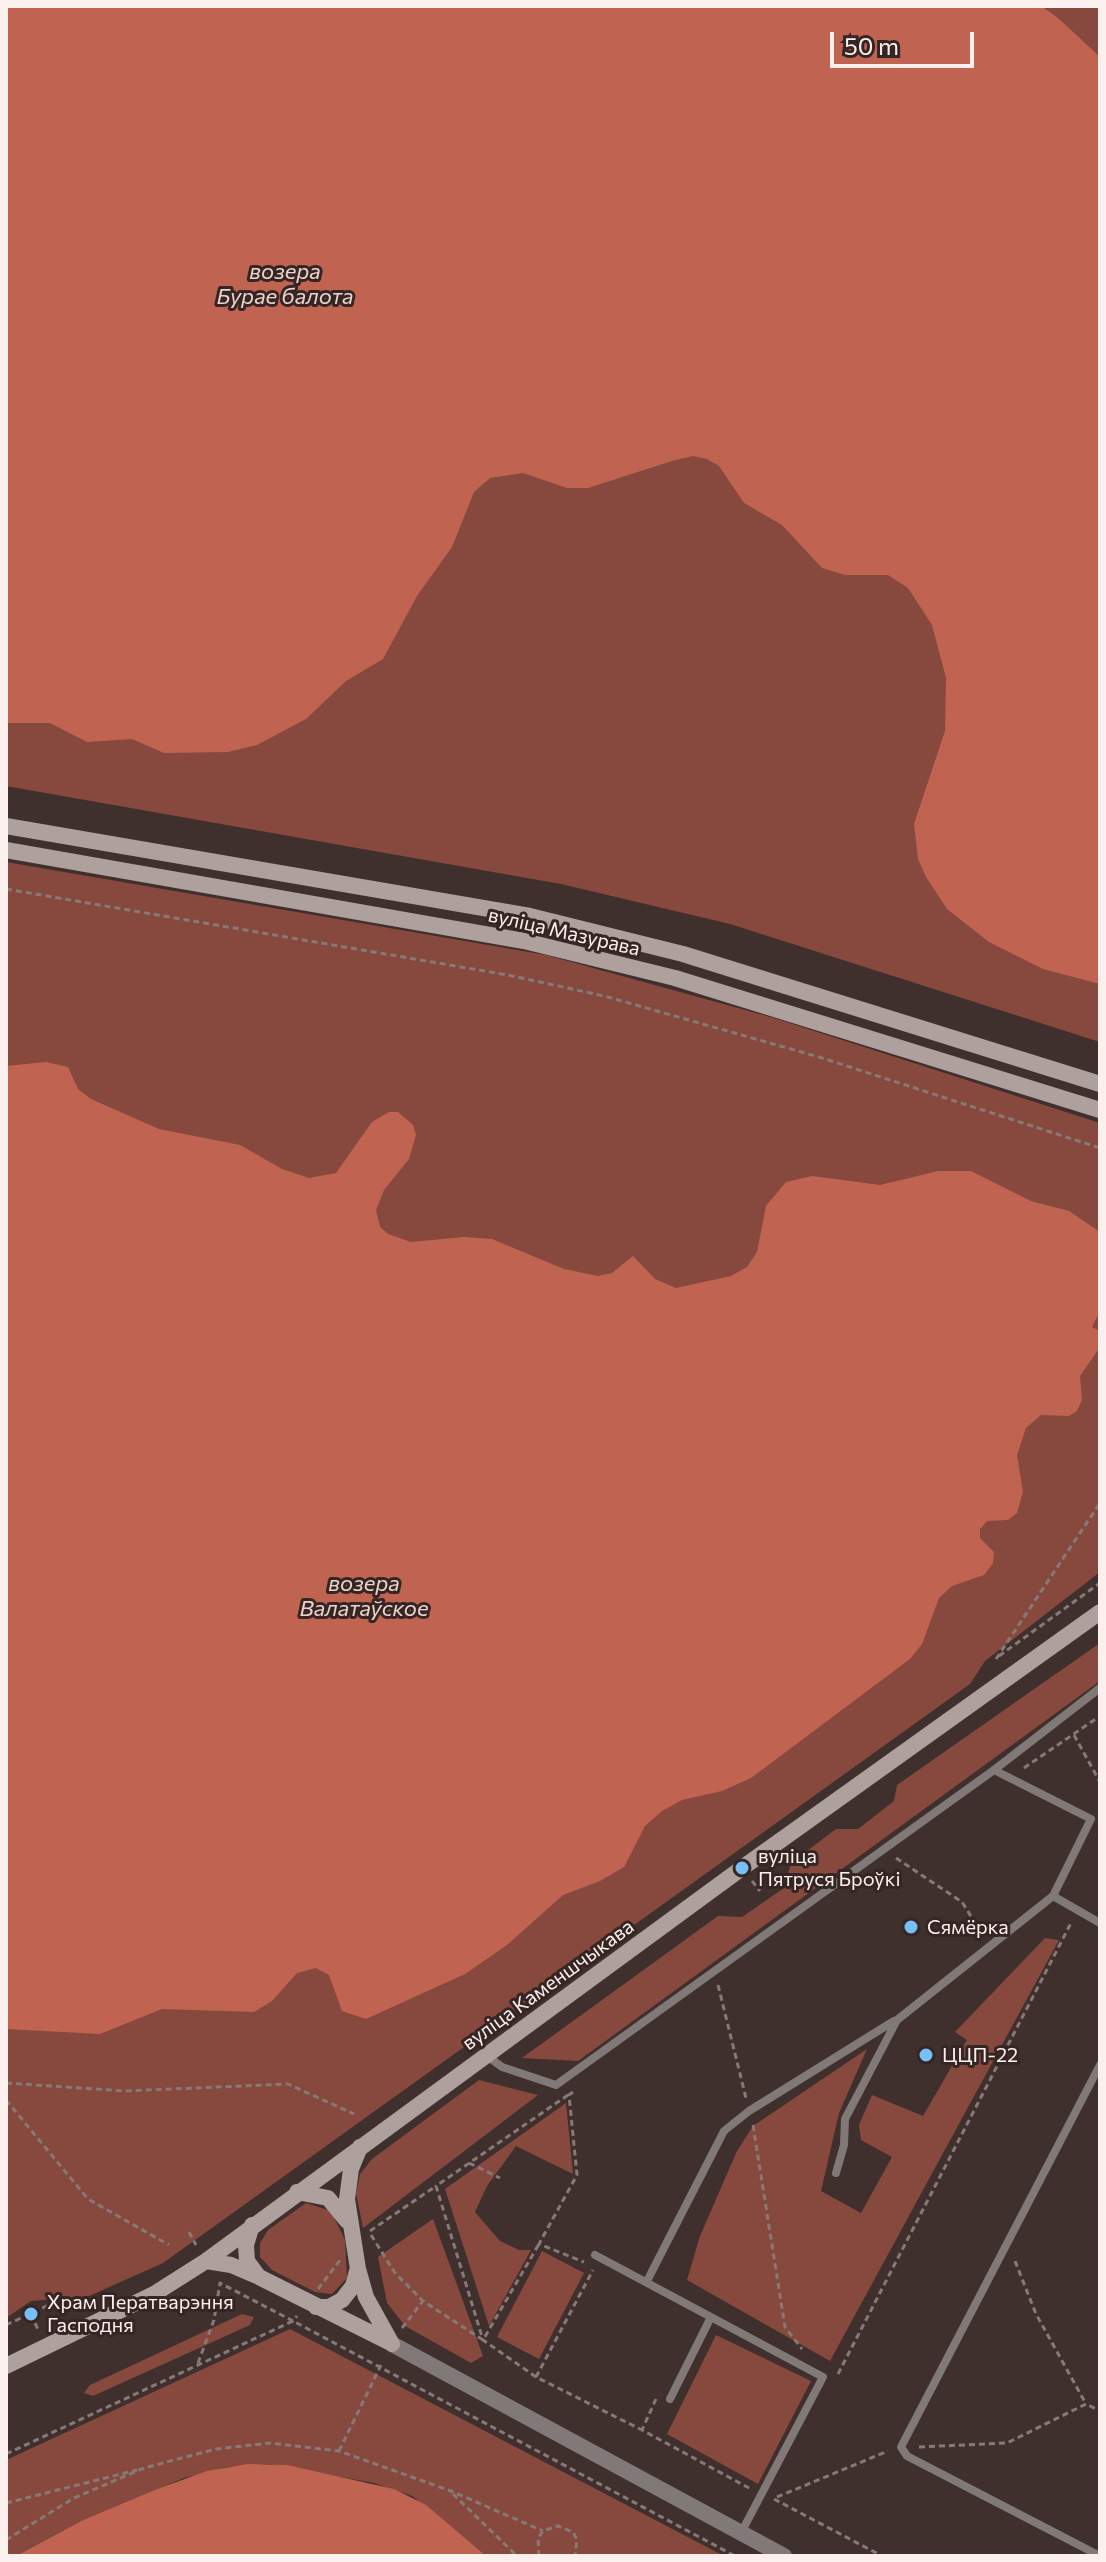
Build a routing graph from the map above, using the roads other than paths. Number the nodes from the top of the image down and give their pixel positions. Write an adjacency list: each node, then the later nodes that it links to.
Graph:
1 (6, 826): 3 (main road, вуліца Мазурава)
2 (6, 850): 4 (main road, вуліца Мазурава)
3 (1100, 1084)
4 (1100, 1110)
5 (1100, 1612): 11 (main road, вуліца Каменшчыкава)
6 (1100, 1688): 7 (lane)
7 (994, 1770): 8 (lane); 11 (lane)
8 (1053, 1896): 9 (lane); 10 (lane)
9 (1100, 1923)
10 (897, 2020): 14 (lane); 22 (lane)
11 (486, 2055): 13 (main road, вуліца Каменшчыкава)
12 (1100, 2065): 30 (lane)
13 (361, 2146): 15 (main road, вуліца Каменшчыкава); 17 (main road)
14 (836, 2173)
15 (297, 2192): 16 (main road, вуліца Каменшчыкава); 17 (main road)
16 (252, 2225): 19 (main road, вуліца Каменшчыкава); 21 (main road)
17 (357, 2232): 20 (main road)
18 (595, 2255): 22 (lane)
19 (206, 2261): 21 (main road); 26 (main road, вуліца Каменшчыкава)
20 (358, 2269): 23 (main road); 25 (main road)
21 (259, 2277): 23 (main road)
22 (647, 2281): 24 (lane)
23 (310, 2303): 25 (main road)
24 (710, 2319): 27 (lane); 28 (lane)
25 (396, 2338): 28 (street)
26 (6, 2366)
27 (670, 2399)
28 (741, 2534): 29 (street)
29 (784, 2556)
30 (1100, 2556)

